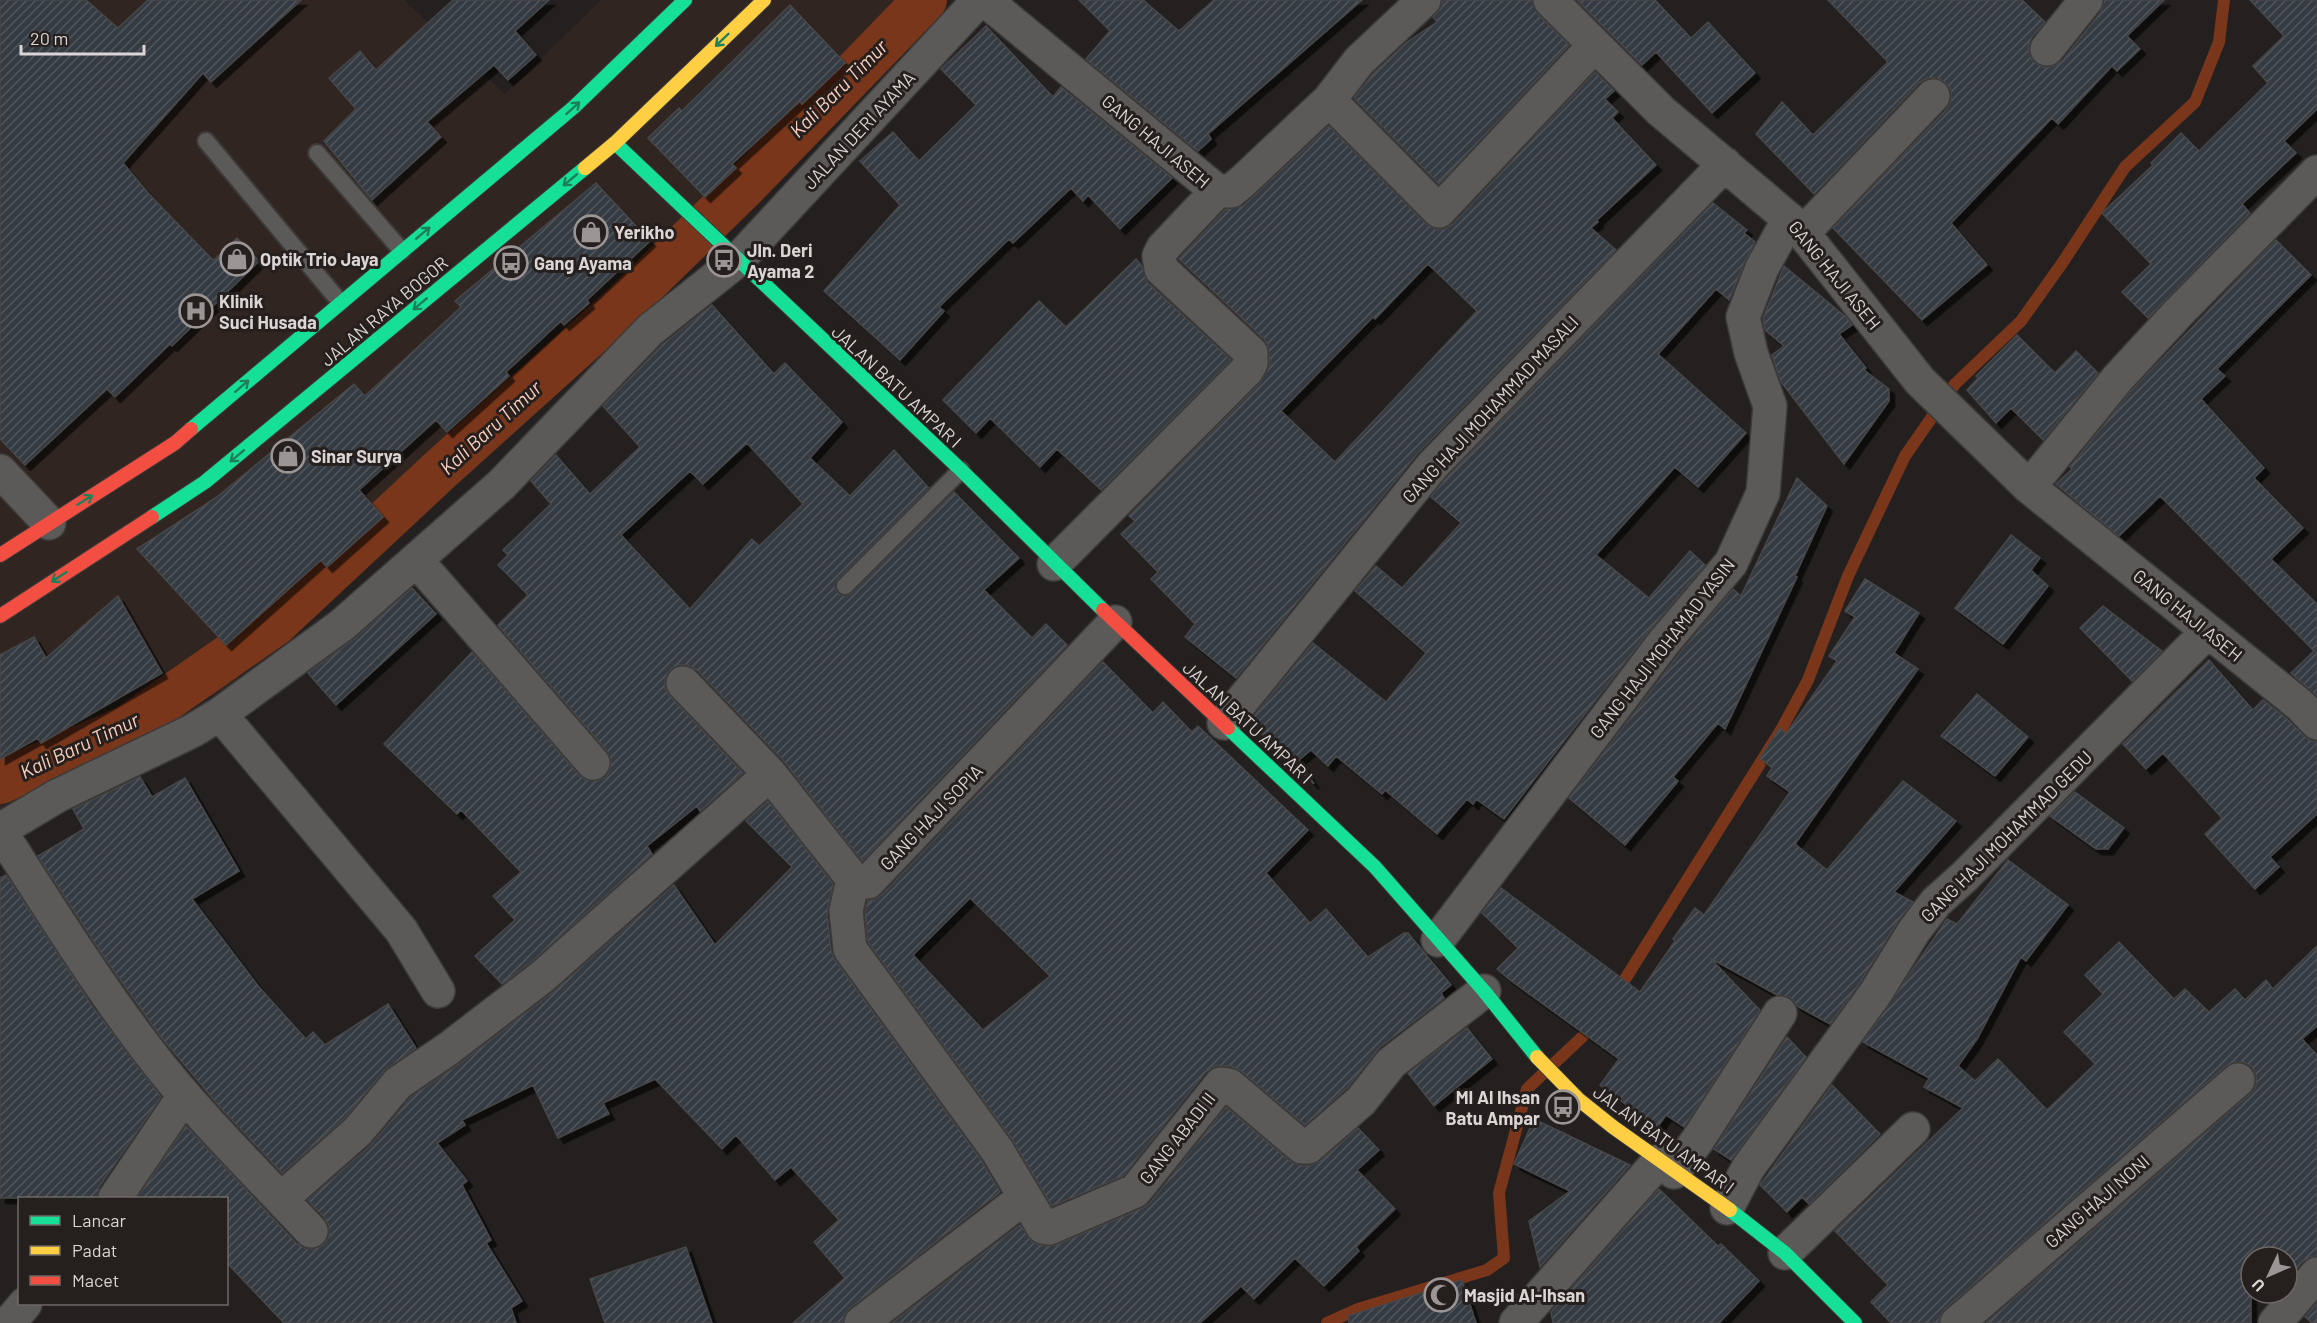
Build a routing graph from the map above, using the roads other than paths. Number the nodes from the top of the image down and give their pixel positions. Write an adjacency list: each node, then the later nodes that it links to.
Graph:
1 (685, 0): 19 (main road, JALAN RAYA BOGOR, one-way to 1)
2 (764, 0): 13 (main road, JALAN RAYA BOGOR, one-way to 13)
3 (979, 0): 20 (street, JALAN DERI AYAMA)
4 (985, 0): 17 (street, GANG HAJI ASEH)
5 (1424, 0): 11 (street, GANG HAJI ASEH)
6 (1550, 0): 8 (street, GANG HAJI ASEH)
7 (2086, 0): 9 (street)
8 (1596, 45): 11 (street); 15 (street, GANG HAJI ASEH)
9 (2047, 49)
10 (1933, 96): 18 (street, GANG HAJI MOHAMAD YASIN)
11 (1329, 100): 17 (street, GANG HAJI ASEH)
12 (206, 141): 21 (lane)
13 (615, 143): 20 (main road, JALAN BATU AMPAR I); 30 (main road, JALAN RAYA BOGOR, one-way to 30)
14 (317, 153): 19 (lane)
15 (1725, 164): 18 (street, GANG HAJI ASEH); 35 (street, GANG HAJI MOHAMMAD MASALI)
16 (2317, 172): 24 (street)
17 (1217, 191): 28 (street)
18 (1796, 226): 24 (street, GANG HAJI ASEH); 41 (street, GANG HAJI MOHAMAD YASIN)
19 (402, 251): 21 (main road, JALAN RAYA BOGOR)
20 (734, 256): 22 (main road, JALAN BATU AMPAR I); 27 (street, JALAN DERI AYAMA)
21 (340, 302): 25 (main road, JALAN RAYA BOGOR, one-way to 21)
22 (961, 470): 28 (main road, JALAN BATU AMPAR I); 29 (lane)
23 (0, 471): 25 (street)
24 (2029, 487): 32 (street, GANG HAJI ASEH)
25 (50, 523): 26 (main road, JALAN RAYA BOGOR)
26 (0, 555)
27 (417, 561): 34 (street, JALAN DERI AYAMA); 37 (street)
28 (1054, 564): 31 (main road, JALAN BATU AMPAR I)
29 (845, 586)
30 (0, 616)
31 (1115, 622): 35 (main road, JALAN BATU AMPAR I); 40 (street, GANG HAJI SOPIA)
32 (2208, 631): 36 (street, GANG HAJI ASEH); 52 (street, GANG HAJI MOHAMMAD GEDU)
33 (683, 683): 38 (street)
34 (219, 714): 39 (street, JALAN DERI AYAMA); 42 (street)
35 (1224, 723): 41 (main road, JALAN BATU AMPAR I)
36 (2317, 723)
37 (593, 763)
38 (770, 774): 40 (street); 51 (street)
39 (0, 830): 46 (street)
40 (854, 879): 50 (street)
41 (1438, 940): 43 (main road, JALAN BATU AMPAR I)
42 (438, 991)
43 (1484, 992): 48 (main road, JALAN BATU AMPAR I); 50 (street, GANG ABADI II)
44 (1779, 1013): 48 (street)
45 (2238, 1080): 61 (street, GANG HAJI NONI)
46 (184, 1096): 49 (street); 51 (street)
47 (1912, 1129): 54 (street)
48 (1667, 1166): 52 (main road, JALAN BATU AMPAR I); 59 (street)
49 (116, 1197)
50 (1025, 1197): 58 (street)
51 (281, 1199): 53 (street)
52 (1727, 1208): 54 (main road, JALAN BATU AMPAR I)
53 (311, 1231)
54 (1785, 1253): 60 (main road, JALAN BATU AMPAR I)
55 (2317, 1275): 62 (street)
56 (24, 1305): 57 (street)
57 (9, 1323)
58 (861, 1323)
59 (1516, 1323)
60 (1855, 1323)
61 (1957, 1323)
62 (2275, 1323)

